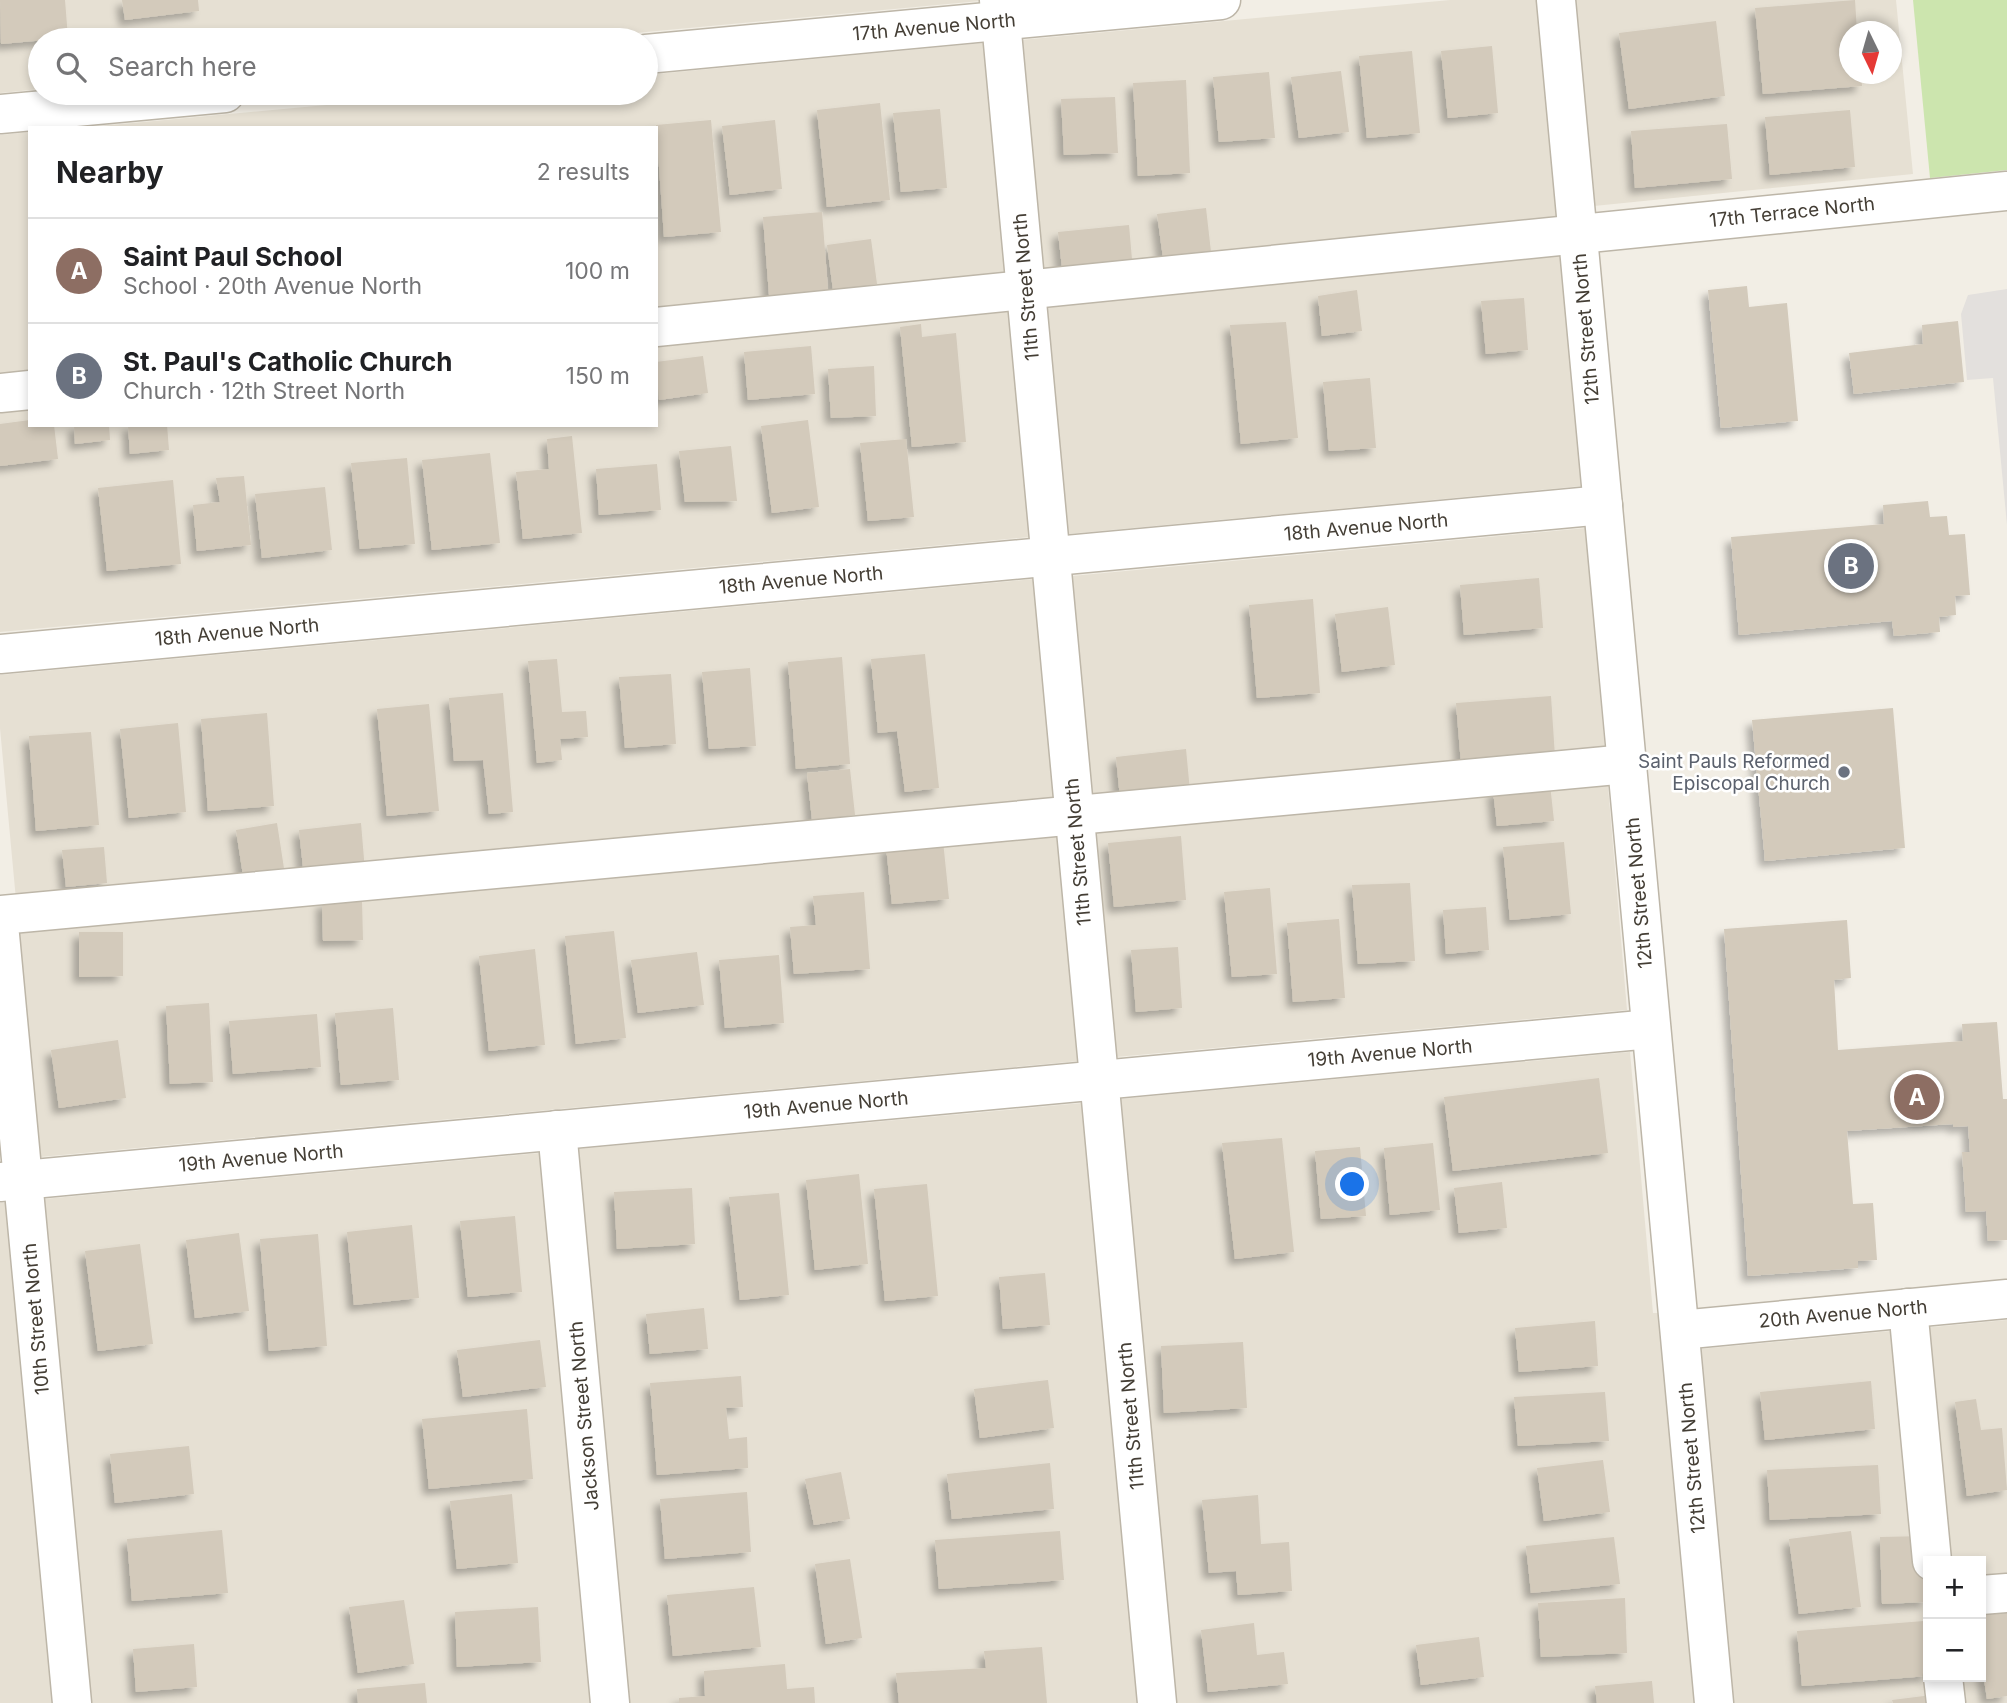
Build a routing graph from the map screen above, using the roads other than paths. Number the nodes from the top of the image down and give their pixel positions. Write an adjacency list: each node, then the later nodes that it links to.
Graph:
1 (1221, 0): 3 (street, 17th Avenue North)
2 (1556, 0): 8 (street, 12th Street North)
3 (1000, 10): 4 (street, 17th Avenue North); 9 (street, 11th Street North)
4 (658, 53)
5 (96, 105): 6 (street)
6 (0, 114)
7 (2007, 191): 8 (street, 17th Terrace North)
8 (1577, 233): 9 (street, 17th Terrace North); 13 (street, 12th Street North)
9 (1026, 290): 10 (street, 17th Terrace North); 14 (street, 11th Street North)
10 (658, 327)
11 (28, 390): 12 (street)
12 (0, 393)
13 (1603, 505): 14 (street, 18th Avenue North); 16 (street, 12th Street North)
14 (1051, 556): 15 (street, 18th Avenue North); 17 (street, 11th Street North)
15 (0, 654)
16 (1627, 764): 17 (street); 20 (street, 12th Street North)
17 (1075, 815): 18 (street); 21 (street, 11th Street North)
18 (0, 915)
19 (0, 934): 23 (street, 10th Street North)
20 (1651, 1029): 21 (street, 19th Avenue North); 26 (street, 12th Street North)
21 (1100, 1080): 22 (street, 19th Avenue North); 33 (street, 11th Street North)
22 (557, 1130): 23 (street, 19th Avenue North); 32 (street, Jackson Street North)
23 (11, 1181): 31 (street, 10th Street North)
24 (2007, 1299): 25 (street, 20th Avenue North)
25 (1908, 1308): 26 (street, 20th Avenue North); 27 (street)
26 (1680, 1330): 34 (street, 12th Street North)
27 (1932, 1556)
28 (2007, 1592): 29 (street)
29 (1986, 1594)
30 (1944, 1682): 35 (street)
31 (72, 1703)
32 (610, 1703)
33 (1157, 1703)
34 (1714, 1703)
35 (1946, 1703)

